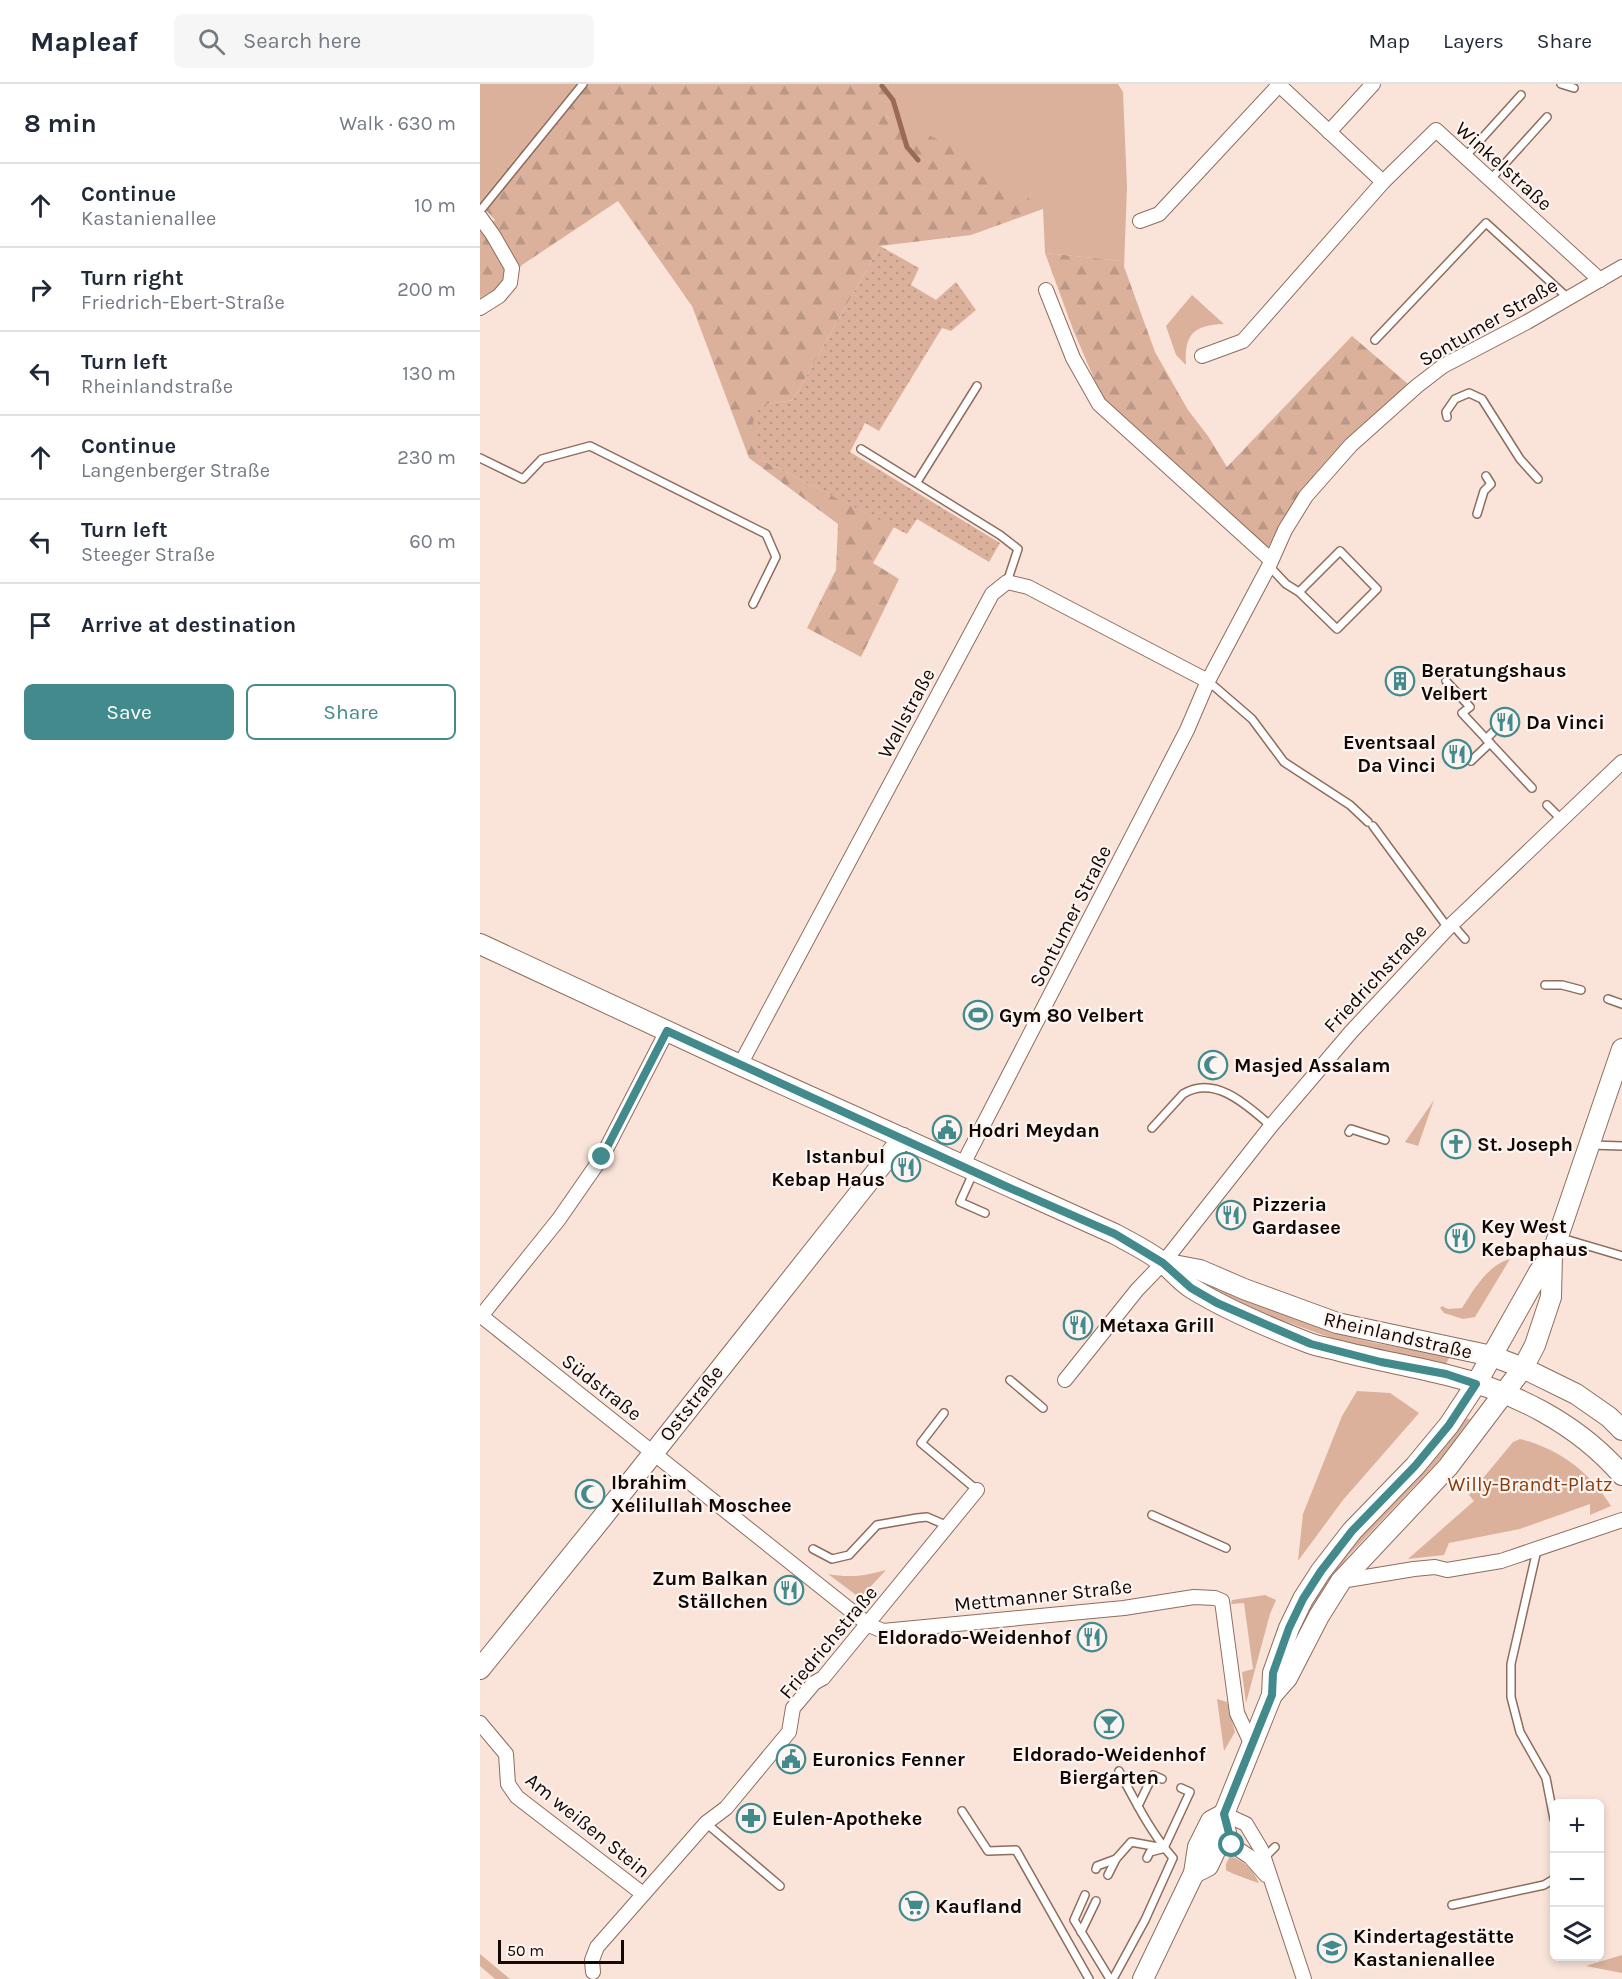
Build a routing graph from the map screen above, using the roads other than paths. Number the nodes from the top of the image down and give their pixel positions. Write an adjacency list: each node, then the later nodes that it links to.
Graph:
1 (583, 84): 12 (lane)
2 (1373, 84): 8 (street)
3 (1561, 84): 5 (lane)
4 (1279, 85): 8 (street); 14 (street)
5 (1574, 88)
6 (1521, 95): 9 (lane)
7 (1547, 117): 10 (lane)
8 (1329, 132): 11 (street)
9 (1465, 157): 10 (street, Winkelstraße); 11 (street, Winkelstraße)
10 (1490, 180): 16 (street, Winkelstraße)
11 (1383, 182): 21 (street, Winkelstraße)
12 (480, 211)
13 (480, 217): 19 (street)
14 (1140, 220)
15 (1622, 267): 16 (street, Sontumer Straße)
16 (1600, 280): 18 (street, Sontumer Straße)
17 (1046, 290): 30 (street)
18 (1568, 298): 20 (lane); 30 (street, Sontumer Straße)
19 (480, 308)
20 (1375, 340)
21 (1202, 356)
22 (976, 386): 28 (lane)
23 (1447, 417): 27 (lane)
24 (861, 449): 28 (lane)
25 (480, 458): 33 (lane)
26 (1485, 476): 29 (lane)
27 (1538, 479)
28 (917, 482): 31 (lane)
29 (1477, 514)
30 (1270, 563): 32 (lane); 34 (street, Sontumer Straße)
31 (1008, 582): 34 (street); 52 (street, Wallstraße)
32 (1299, 592): 32 (lane)
33 (753, 604)
34 (1208, 681): 43 (lane); 60 (street, Sontumer Straße)
35 (1446, 681): 37 (lane)
36 (1493, 732): 37 (lane)
37 (1488, 741): 38 (lane); 40 (lane)
38 (1471, 762)
39 (1622, 762): 42 (street, Friedrichstraße)
40 (1532, 788)
41 (1547, 805): 42 (lane)
42 (1561, 819): 43 (street, Friedrichstraße)
43 (1450, 926): 44 (lane); 53 (street, Friedrichstraße)
44 (1465, 939)
45 (480, 944): 50 (main road)
46 (1545, 985): 47 (lane)
47 (1581, 990)
48 (1608, 999): 49 (lane)
49 (1622, 1004)
50 (667, 1031): 52 (main road); 65 (street)
51 (1622, 1049): 58 (main road)
52 (740, 1065): 56 (main road)
53 (1271, 1126): 54 (lane); 64 (street, Friedrichstraße)
54 (1152, 1128)
55 (1349, 1132): 57 (lane)
56 (903, 1138): 60 (main road); 75 (main road, Oststraße)
57 (1385, 1140)
58 (1588, 1145): 59 (lane); 62 (main road)
59 (1622, 1146)
60 (968, 1169): 61 (lane); 64 (main road)
61 (985, 1213)
62 (1555, 1245): 63 (lane); 66 (main road); 67 (main road)
63 (1622, 1256)
64 (1163, 1263): 66 (main road, Rheinlandstraße); 69 (street, Friedrichstraße); 70 (main road, Rheinlandstraße)
65 (481, 1315): 75 (street, Südstraße)
66 (1492, 1356): 67 (main road, Rheinlandstraße); 70 (main road)
67 (1522, 1368): 71 (main road); 74 (main road, Rheinlandstraße)
68 (1010, 1380): 72 (lane)
69 (1065, 1380)
70 (1476, 1384): 71 (main road, Rheinlandstraße); 87 (main road)
71 (1504, 1394): 76 (main road, Rheinlandstraße); 84 (main road)
72 (1043, 1408)
73 (944, 1413): 77 (lane)
74 (1622, 1430)
75 (653, 1452): 85 (street, Südstraße); 86 (main road, Oststraße)
76 (1622, 1475)
77 (977, 1490): 80 (street, Friedrichstraße)
78 (1152, 1515): 81 (lane)
79 (1622, 1520): 83 (street)
80 (948, 1526): 82 (lane); 85 (street, Friedrichstraße)
81 (1226, 1548)
82 (813, 1549)
83 (1537, 1550): 84 (street); 93 (lane)
84 (1341, 1581): 87 (main road)
85 (869, 1624): 89 (street, Mettmanner Straße); 97 (street, Friedrichstraße)
86 (480, 1669)
87 (1272, 1695): 89 (main road)
88 (480, 1723): 110 (street, Am weißen Stein)
89 (1252, 1745): 96 (main road)
90 (1119, 1771): 94 (lane)
91 (1162, 1779): 94 (lane)
92 (1181, 1788): 100 (lane)
93 (1550, 1799)
94 (1138, 1806): 100 (lane)
95 (962, 1811): 115 (lane)
96 (1224, 1814): 98 (main road); 103 (street); 105 (main road)
97 (706, 1823): 108 (lane); 110 (street, Friedrichstraße)
98 (1223, 1847): 103 (street); 105 (main road)
99 (1275, 1847): 103 (lane)
100 (1164, 1848): 101 (lane); 102 (lane); 116 (lane)
101 (1146, 1858)
102 (1116, 1859): 104 (lane); 106 (lane)
103 (1260, 1862): 118 (street)
104 (1096, 1869)
105 (1194, 1874): 117 (main road)
106 (1108, 1875)
107 (1550, 1882): 112 (lane)
108 (780, 1886)
109 (1085, 1895): 113 (lane)
110 (639, 1899): 114 (street, Friedrichstraße)
111 (1096, 1901): 113 (lane)
112 (1452, 1905)
113 (1081, 1932): 116 (lane)
114 (593, 1976)
115 (1089, 1979)
116 (1112, 1979)
117 (1143, 1979)
118 (1304, 1979)

